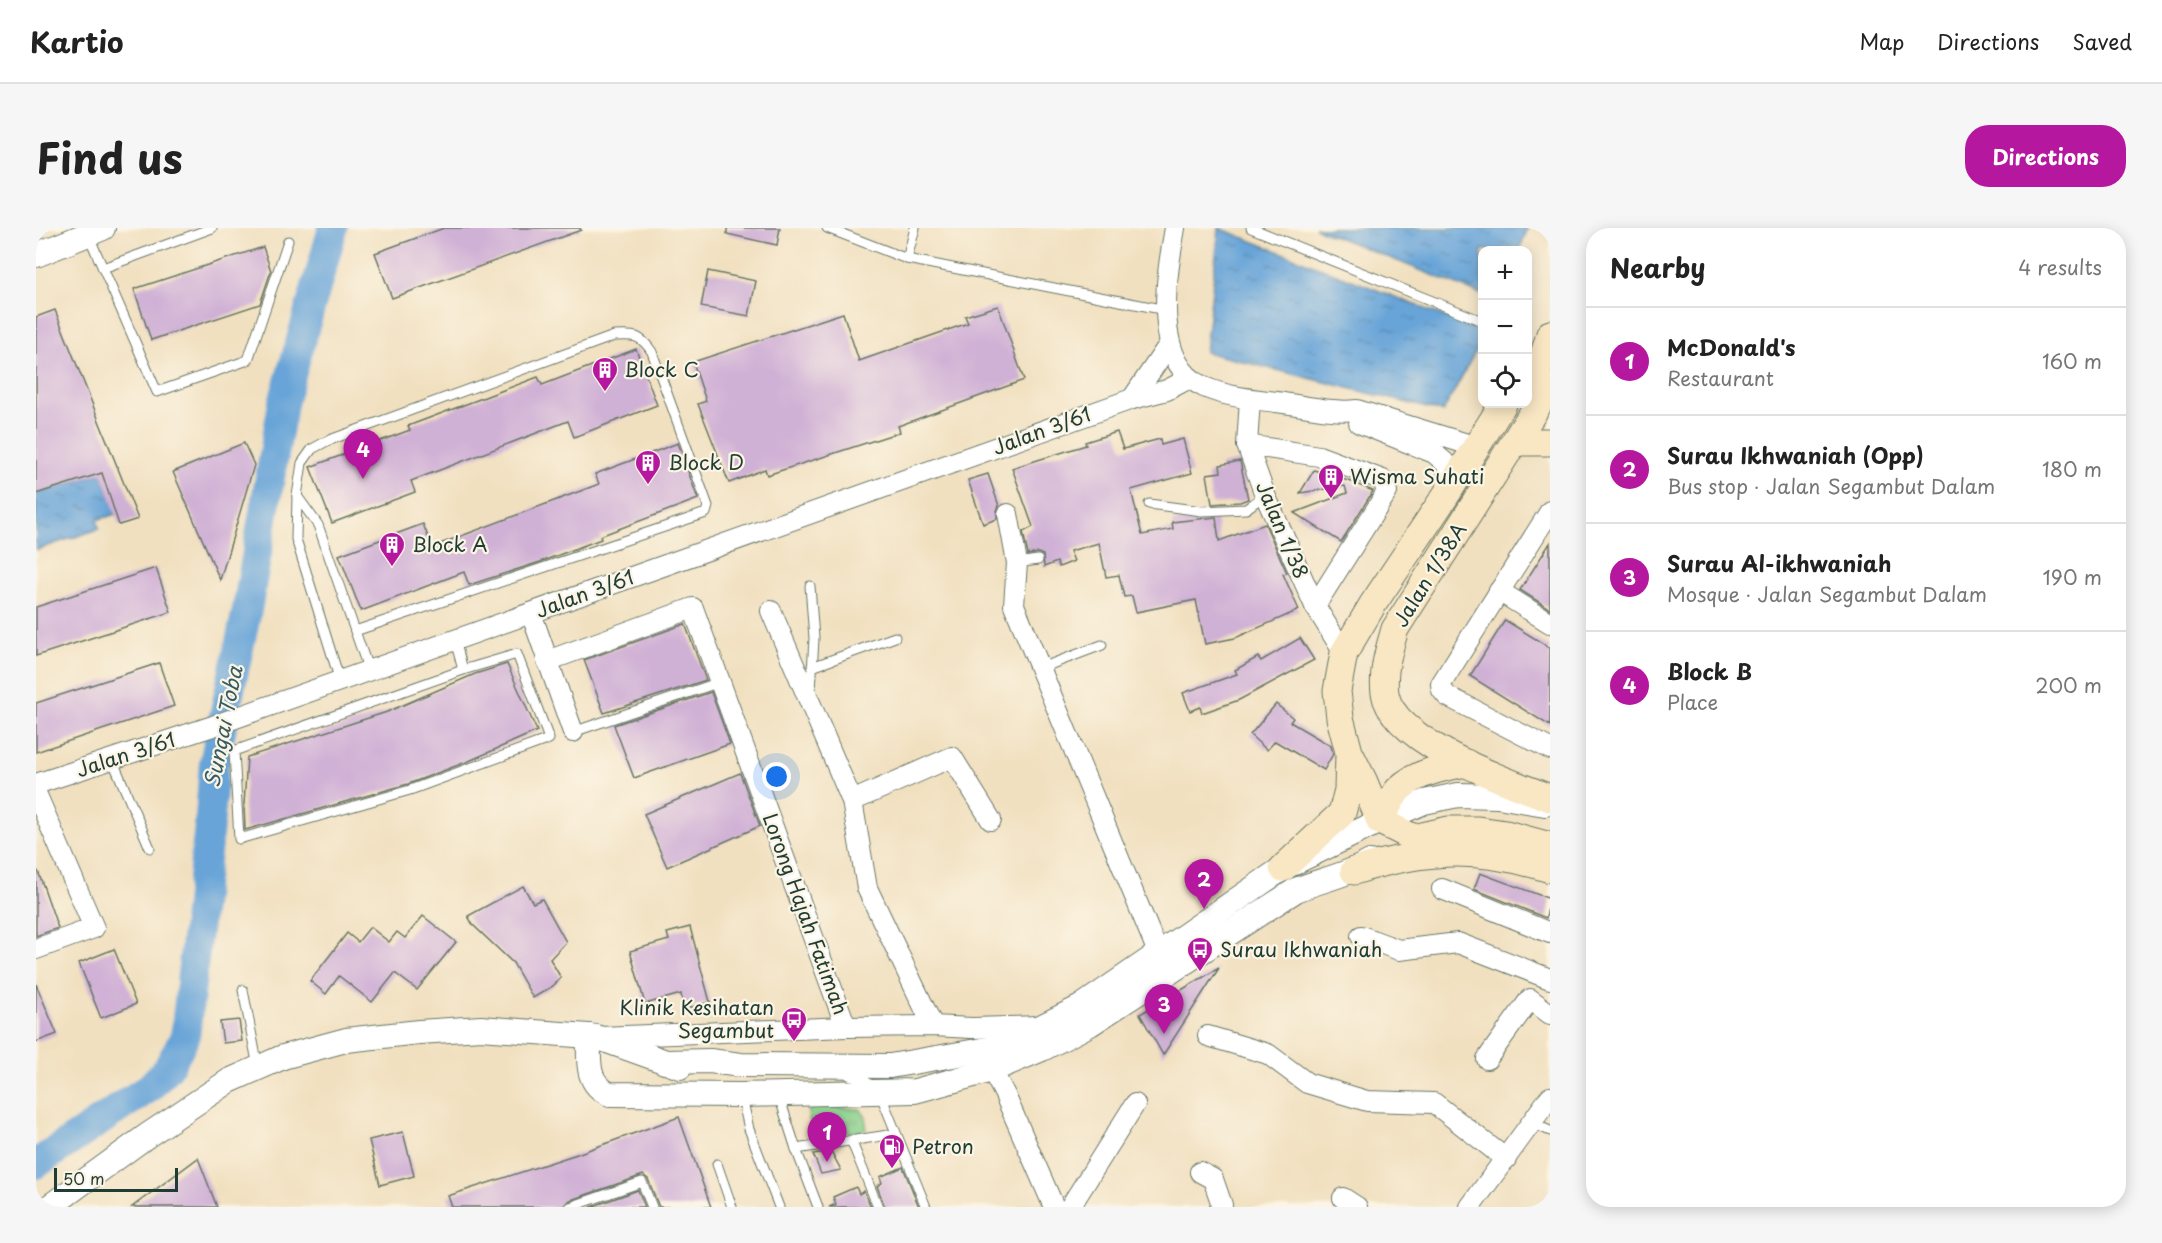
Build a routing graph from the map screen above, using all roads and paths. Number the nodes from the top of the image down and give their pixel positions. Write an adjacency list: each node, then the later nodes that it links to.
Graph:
1 (212, 228): 10 (lane)
2 (827, 228): 9 (lane)
3 (915, 228): 9 (lane)
4 (1175, 228): 11 (street)
5 (1251, 228): 12 (lane)
6 (96, 231): 8 (street); 10 (lane)
7 (288, 241): 10 (lane)
8 (36, 255)
9 (908, 259): 11 (lane)
10 (103, 268)
11 (1166, 310): 15 (street)
12 (1478, 319)
13 (1550, 327): 16 (main road)
14 (1550, 334): 20 (main road)
15 (1170, 343): 17 (street); 18 (street)
16 (1532, 356)
17 (1190, 378): 18 (street, Jalan 3/61); 19 (street)
18 (1132, 399): 37 (street, Jalan 3/61)
19 (1250, 399): 21 (street); 23 (street, Jalan 1/38)
20 (1530, 410): 22 (main road); 24 (main road, Jalan 1/38A); 25 (main road); 56 (main road, Jalan 1/38A)
21 (1342, 412): 24 (street); 25 (street)
22 (1550, 442)
23 (1247, 445): 26 (street, Jalan 1/38); 35 (street)
24 (1477, 447): 25 (main road, Jalan 1/38A)
25 (1449, 491): 43 (main road, Jalan 1/38A)
26 (1265, 495): 28 (lane); 35 (street, Jalan 1/38)
27 (297, 496): 39 (lane); 39 (lane); 49 (lane)
28 (1149, 504)
29 (1550, 511): 34 (street)
30 (1008, 514): 32 (street)
31 (1038, 560): 32 (lane)
32 (1017, 563): 46 (street)
33 (810, 586): 45 (lane)
34 (1499, 591): 38 (street); 53 (street)
35 (1315, 606): 43 (street, Jalan 1/38)
36 (771, 611): 51 (street)
37 (531, 613): 41 (street, Jalan 3/61); 44 (street)
38 (1550, 623)
39 (355, 631): 48 (lane)
40 (895, 637): 45 (lane)
41 (454, 640): 47 (lane); 48 (street, Jalan 3/61)
42 (1102, 645): 46 (lane)
43 (1344, 653): 54 (main road, Jalan 1/38A)
44 (547, 661): 50 (street, Lorong Hajah Fatimah); 52 (street)
45 (812, 667): 51 (lane)
46 (1041, 668): 74 (street)
47 (464, 669): 47 (lane)
48 (369, 670): 49 (street, Jalan 3/61)
49 (340, 681): 55 (street, Jalan 3/61)
50 (720, 682): 52 (lane); 80 (street, Lorong Hajah Fatimah)
51 (810, 702): 60 (street)
52 (573, 732)
53 (1550, 749)
54 (1349, 752): 63 (main road, Jalan 1/38A); 67 (main road)
55 (112, 759): 57 (street, Jalan 3/61); 66 (lane)
56 (1466, 763): 59 (main road, Jalan 1/38A); 63 (main road)
57 (36, 784)
58 (36, 793): 73 (street)
59 (1550, 798)
60 (852, 801): 62 (street); 78 (street)
61 (1550, 805): 63 (street)
62 (991, 820)
63 (1380, 821): 64 (main road); 67 (street)
64 (1414, 838): 65 (main road); 69 (street)
65 (1550, 846)
66 (150, 848)
67 (1283, 868): 74 (street)
68 (1550, 869): 69 (main road)
69 (1354, 871): 87 (street)
70 (1442, 889): 71 (street)
71 (1550, 933)
72 (1361, 936): 75 (street)
73 (36, 949)
74 (1159, 955): 79 (street)
75 (1550, 979)
76 (243, 990): 86 (lane)
77 (1550, 1014): 83 (street)
78 (933, 1026): 79 (street); 80 (street)
79 (1041, 1026): 85 (street)
80 (846, 1027): 82 (street)
81 (1208, 1036): 97 (street)
82 (592, 1037): 84 (street); 86 (street); 90 (street)
83 (1487, 1059)
84 (665, 1062): 85 (street); 90 (street)
85 (794, 1065): 88 (lane)
86 (259, 1069): 100 (street)
87 (992, 1070): 88 (street); 108 (street)
88 (880, 1093): 89 (street); 94 (lane)
89 (778, 1094): 90 (street); 96 (lane)
90 (741, 1095): 104 (lane)
91 (1550, 1097): 93 (street)
92 (1135, 1104): 109 (street)
93 (1541, 1127): 97 (street)
94 (896, 1134): 95 (lane); 107 (lane)
95 (851, 1140): 96 (lane); 106 (lane)
96 (796, 1149): 105 (lane)
97 (1506, 1158): 111 (street)
98 (717, 1164): 103 (lane)
99 (1200, 1172): 110 (street)
100 (49, 1207)
101 (570, 1207): 102 (lane)
102 (652, 1207)
103 (732, 1207)
104 (779, 1207)
105 (818, 1207)
106 (878, 1207)
107 (926, 1207)
108 (1054, 1207)
109 (1070, 1207)
110 (1220, 1207)
111 (1470, 1207)

